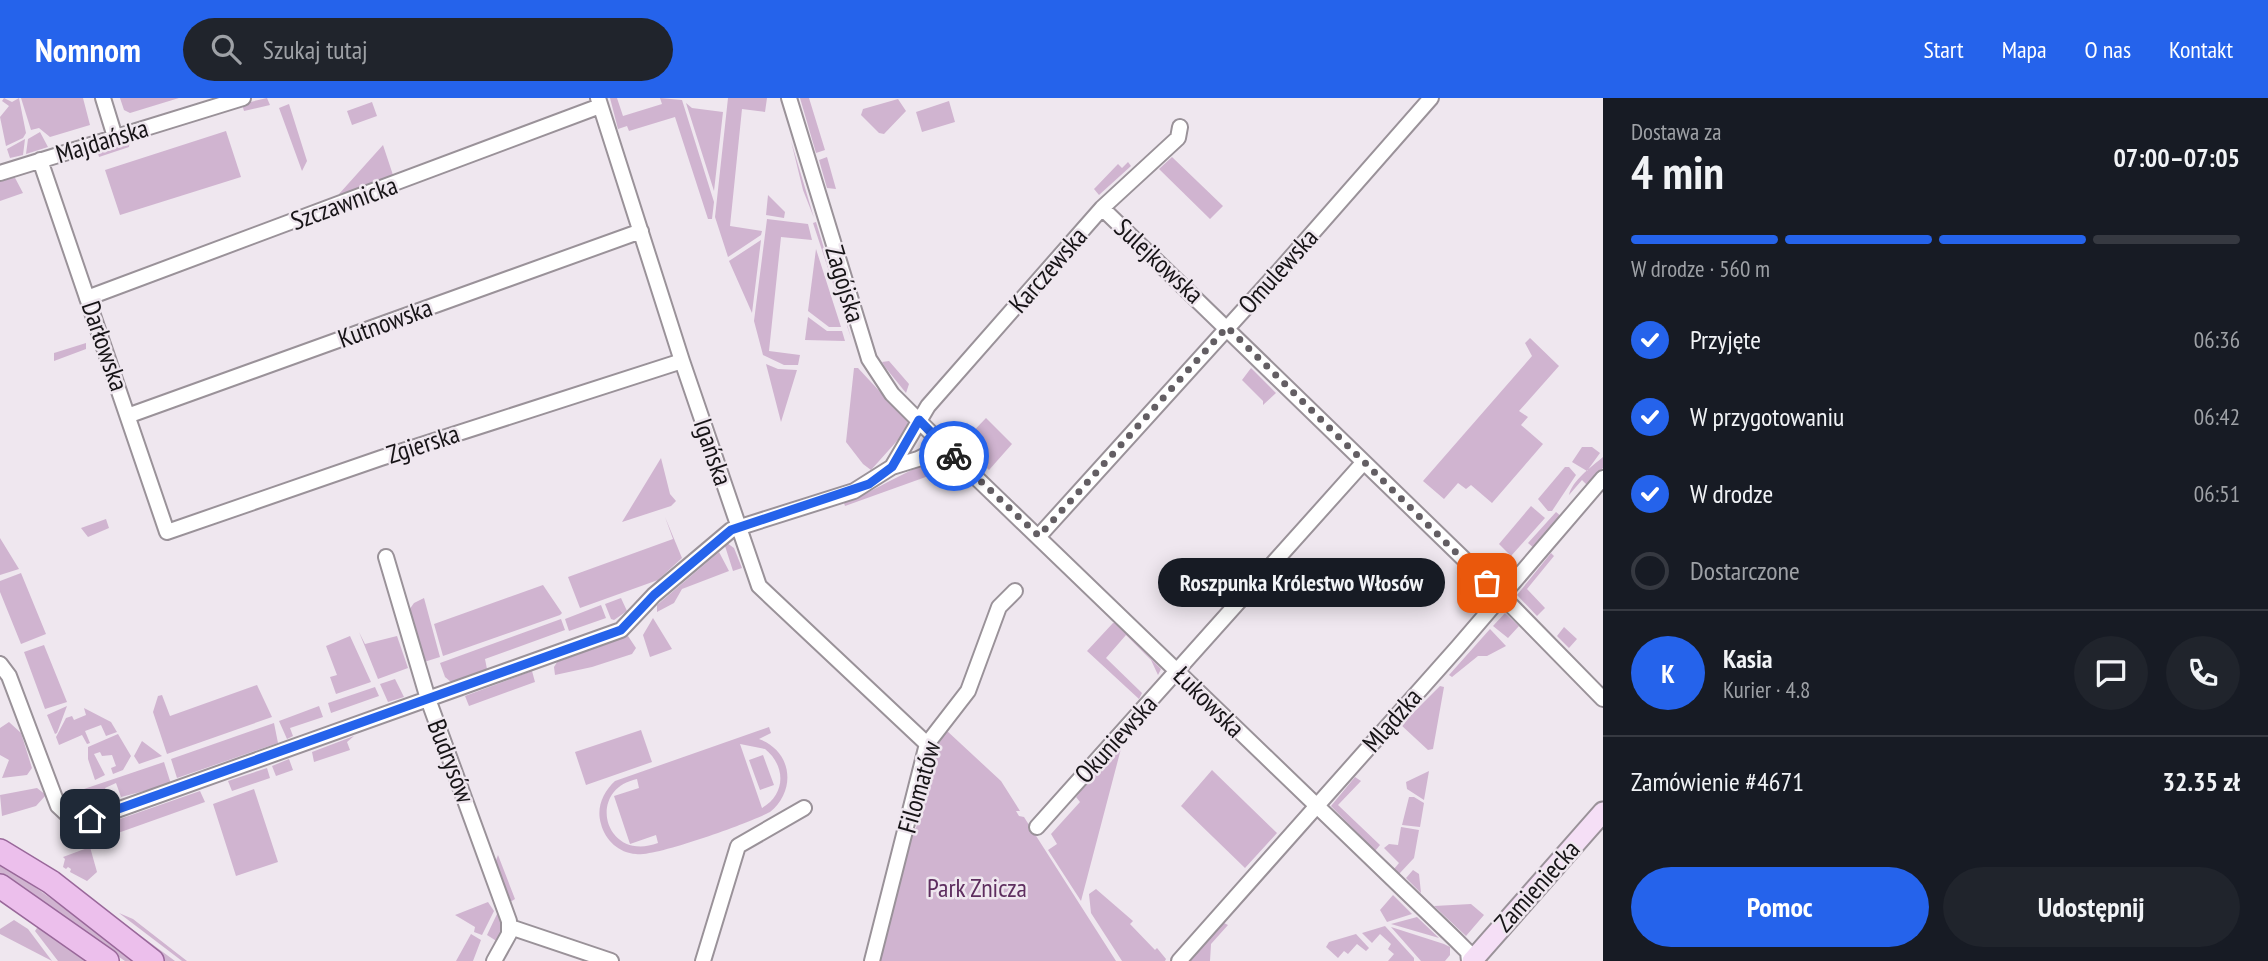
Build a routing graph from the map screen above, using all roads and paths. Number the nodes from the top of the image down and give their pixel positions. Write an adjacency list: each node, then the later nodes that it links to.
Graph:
1 (103, 98): 7 (street)
2 (243, 98): 7 (street, Majdańska)
3 (789, 98): 16 (street, Zagójska)
4 (1431, 98): 13 (street, Omulewska)
5 (599, 102): 11 (street, Igańska); 12 (street, Szczawnicka)
6 (1180, 127): 10 (street, Karczewska)
7 (115, 137): 8 (street, Majdańska)
8 (40, 160): 9 (street, Majdańska); 12 (street, Darłowska)
9 (0, 173)
10 (1102, 208): 13 (street, Sulejkowska); 16 (street, Karczewska)
11 (640, 231): 14 (street, Igańska); 15 (street, Kutnowska)
12 (88, 298): 15 (street, Darłowska)
13 (1227, 327): 18 (street, Sulejkowska); 23 (street, Omulewska)
14 (682, 361): 21 (street, Igańska); 22 (street, Zgierska)
15 (130, 415): 22 (street, Darłowska)
16 (919, 420): 17 (street, Zagójska); 19 (street, Karczewska)
17 (944, 446): 19 (street); 23 (street, Łukowska)
18 (1363, 463): 26 (street, Sulejkowska); 28 (street, Okuniewska)
19 (892, 467): 21 (street)
20 (1603, 478): 26 (street, Mlądzka)
21 (738, 527): 30 (street); 33 (street, Igańska)
22 (167, 532)
23 (1039, 536): 28 (street, Łukowska)
24 (386, 557): 30 (street, Budrysów)
25 (1014, 591): 33 (street, Filomatów)
26 (1503, 596): 31 (street, Sulejkowska); 34 (street, Mlądzka)
27 (0, 664): 32 (street)
28 (1177, 671): 34 (street, Łukowska); 37 (street, Okuniewska)
29 (0, 683): 32 (street)
30 (428, 699): 32 (street); 40 (street, Budrysów)
31 (1603, 699)
32 (21, 714)
33 (927, 744): 46 (street, Filomatów)
34 (1317, 807): 47 (street, Mlądzka); 48 (street, Łukowska)
35 (804, 808): 45 (street)
36 (1603, 811): 48 (street, Zamieniecka)
37 (1037, 827)
38 (0, 851): 42 (main road)
39 (0, 886): 41 (main road)
40 (510, 927): 43 (street); 44 (street)
41 (107, 961)
42 (152, 961)
43 (495, 961)
44 (611, 961)
45 (703, 961)
46 (872, 961)
47 (1180, 961)
48 (1470, 961)

